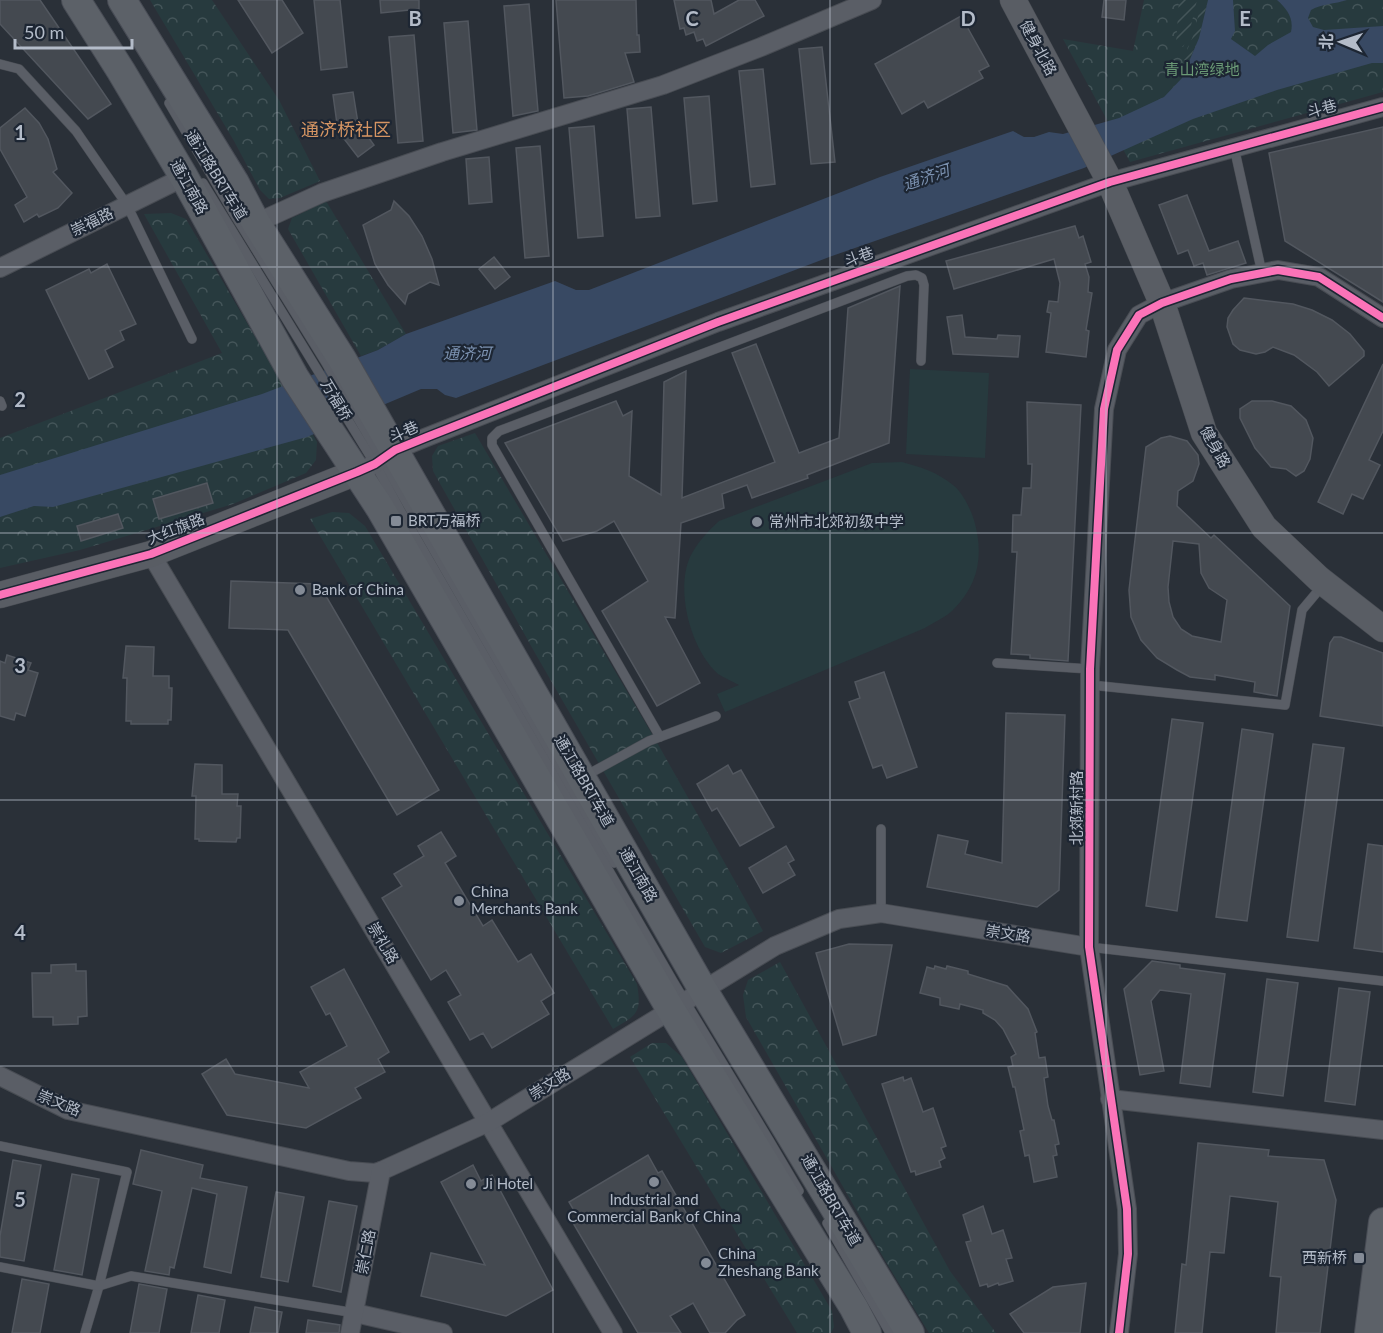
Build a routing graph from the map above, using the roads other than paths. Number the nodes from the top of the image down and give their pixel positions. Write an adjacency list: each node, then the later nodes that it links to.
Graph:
1 (76, 0): 11 (main road, 通江南路)
2 (122, 0): 14 (main road)
3 (872, 0): 14 (street)
4 (1012, 0): 8 (main road, 健身北路)
5 (1031, 0): 8 (main road, 健身北路)
6 (0, 64): 13 (lane)
7 (163, 93): 22 (lane, 通江路BRT车道)
8 (1073, 95): 12 (main road, 健身路)
9 (1383, 107): 10 (street, 斗巷)
10 (1234, 147): 12 (street, 斗巷); 16 (lane)
11 (190, 174): 13 (street, 崇福路); 14 (lane, 通江路BRT车道); 17 (main road, 通江南路)
12 (1117, 180): 18 (main road, 健身路); 24 (street, 斗巷)
13 (127, 205): 15 (street, 崇福路); 20 (lane)
14 (248, 232): 17 (lane); 22 (main road)
15 (0, 268)
16 (1262, 273): 18 (street, 北郊新村路); 19 (street, 北郊新村路)
17 (238, 275): 22 (main road, 通江南路)
18 (1168, 301): 26 (main road, 健身路); 28 (main road, 健身路); 31 (street, 北郊新村路)
19 (1383, 318)
20 (192, 339)
21 (921, 361): 33 (lane)
22 (320, 366): 23 (main road, 万福桥); 23 (main road, 万福桥)
23 (356, 426): 24 (main road, 通江南路); 24 (main road, 通江南路)
24 (377, 461): 25 (main road, 大红旗路); 34 (main road, 通江南路); 38 (lane, 通江路BRT车道); 40 (main road, 通江南路)
25 (151, 554): 27 (main road, 大红旗路); 43 (street, 崇礼路)
26 (1324, 584): 29 (main road, 健身路); 31 (lane)
27 (0, 595)
28 (1383, 609)
29 (1383, 629)
30 (997, 663): 31 (lane)
31 (1091, 677): 37 (street, 北郊新村路)
32 (716, 716): 33 (lane)
33 (660, 737): 34 (lane)
34 (583, 777): 40 (main road, 通江南路)
35 (881, 829): 36 (lane)
36 (881, 913): 37 (street, 崇文路); 40 (street, 崇文路)
37 (1089, 947): 39 (lane); 42 (street, 北郊新村路)
38 (675, 965)
39 (1383, 981)
40 (688, 996): 43 (street, 崇文路); 47 (lane, 通江路BRT车道); 48 (lane, 通江路BRT车道); 57 (main road, 通江南路); 60 (main road, 通江南路)
41 (0, 1076): 46 (street, 崇文路)
42 (1110, 1099): 44 (street); 61 (street, 北郊新村路)
43 (489, 1122): 46 (street, 崇文路); 56 (street, 崇礼路)
44 (1383, 1130)
45 (0, 1146): 51 (lane)
46 (381, 1171): 52 (street, 崇仁路)
47 (807, 1188)
48 (804, 1202)
49 (1383, 1222): 62 (main road)
50 (0, 1267): 51 (lane)
51 (99, 1286): 52 (lane); 53 (lane)
52 (355, 1313): 54 (street, 崇仁路); 55 (street)
53 (85, 1333)
54 (350, 1333)
55 (443, 1333)
56 (613, 1333)
57 (867, 1333)
58 (880, 1333): 59 (lane, 通江路BRT车道)
59 (890, 1333)
60 (910, 1333)
61 (1119, 1333)
62 (1368, 1333)

